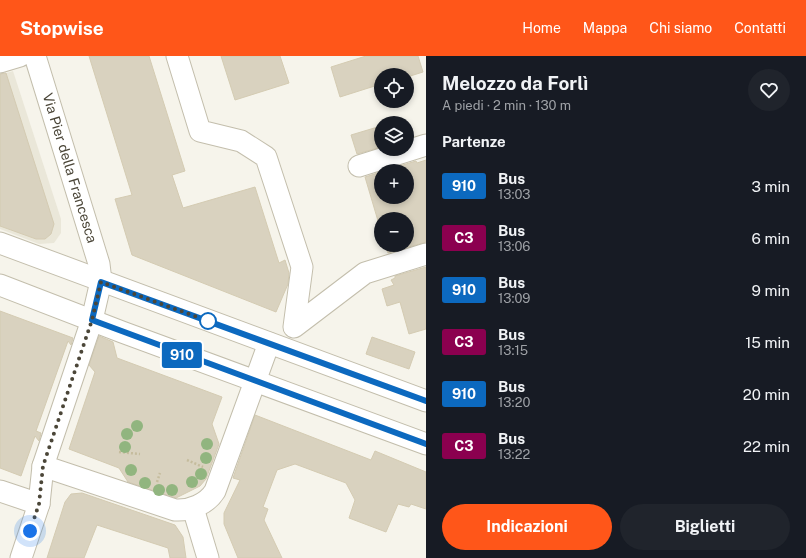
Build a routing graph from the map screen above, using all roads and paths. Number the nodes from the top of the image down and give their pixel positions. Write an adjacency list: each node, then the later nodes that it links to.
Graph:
1 (20, 56): 4 (street)
2 (35, 56): 9 (street, Via Pier della Francesca)
3 (177, 56): 8 (street)
4 (0, 62)
5 (426, 145): 6 (street)
6 (359, 166)
7 (0, 243): 9 (street)
8 (426, 254)
9 (101, 282): 11 (street); 12 (street)
10 (0, 285): 11 (street)
11 (92, 320): 13 (street); 19 (street)
12 (269, 342): 13 (street); 14 (street)
13 (254, 382): 15 (street); 23 (street)
14 (426, 401)
15 (426, 444)
16 (119, 452): 17 (path)
17 (140, 454)
18 (187, 460): 20 (path)
19 (43, 466): 22 (street); 23 (street)
20 (207, 469)
21 (0, 491): 22 (street)
22 (39, 504): 24 (street)
23 (193, 508): 25 (street)
24 (21, 558)
25 (208, 558)

